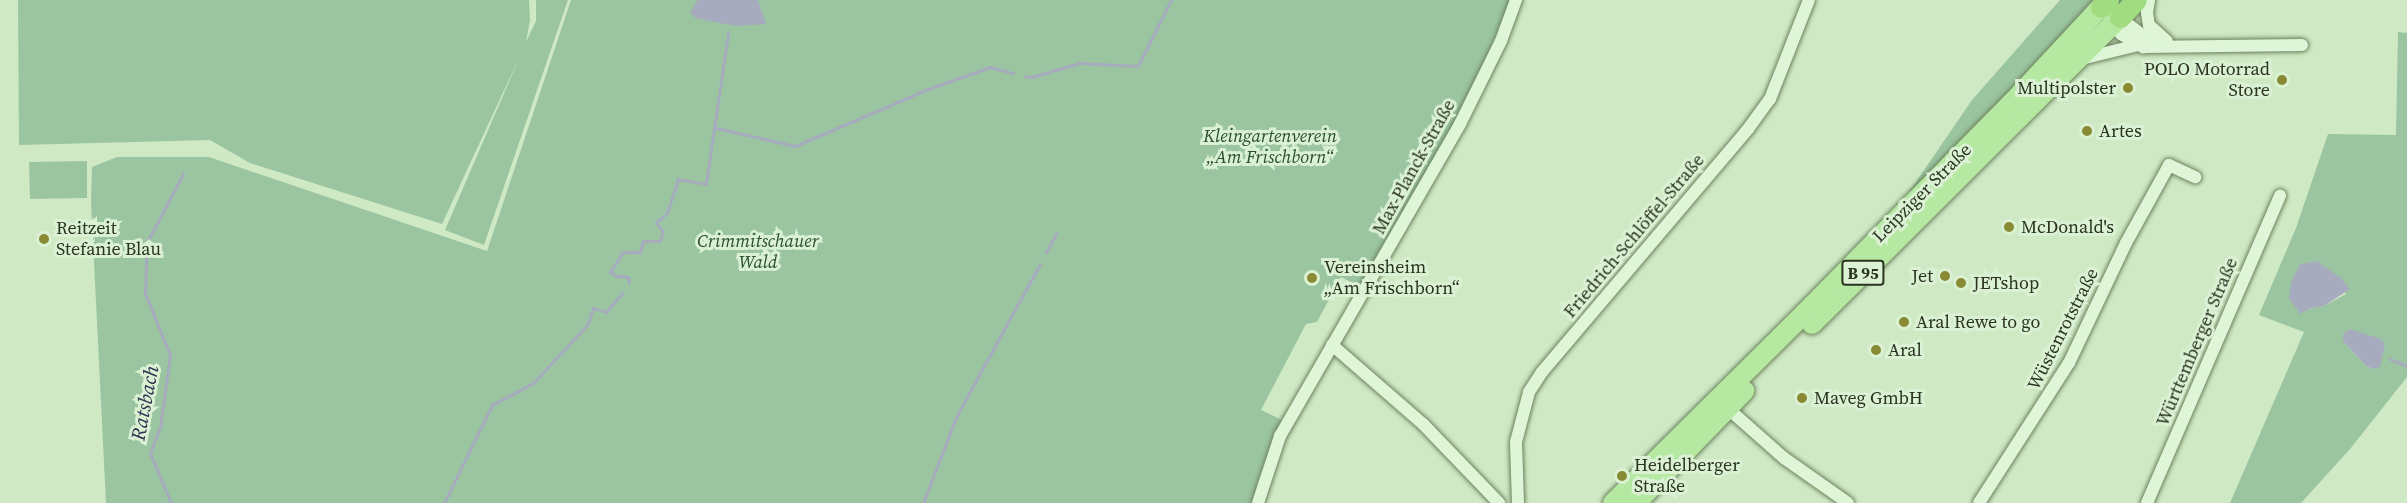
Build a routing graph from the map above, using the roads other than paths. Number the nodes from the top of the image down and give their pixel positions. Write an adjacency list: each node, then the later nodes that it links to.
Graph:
1 (1516, 0): 12 (street, Max-Planck-Straße)
2 (1809, 0): 16 (street, Friedrich-Schlöffel-Straße)
3 (2136, 0): 5 (highway, Leipziger Straße / B 95)
4 (2149, 0): 8 (street)
5 (2110, 12): 6 (street); 8 (street); 9 (main road, Leipziger Straße / B 95); 13 (main road, Leipziger Straße / B 95)
6 (2138, 45): 8 (street); 9 (street)
7 (2302, 45): 8 (street)
8 (2175, 47)
9 (2077, 60): 13 (main road, Leipziger Straße / B 95)
10 (2195, 177): 20 (street, Wüstenrotstraße)
11 (2280, 195): 21 (street, Württemberger Straße)
12 (1332, 345): 14 (street, Max-Planck-Straße); 15 (street)
13 (1723, 403): 17 (main road, Leipziger Straße / B 95); 18 (main road, Leipziger Straße / B 95); 19 (street)
14 (1258, 503)
15 (1499, 503)
16 (1518, 503)
17 (1613, 503)
18 (1635, 503)
19 (1848, 503)
20 (1979, 503)
21 (2147, 503)

